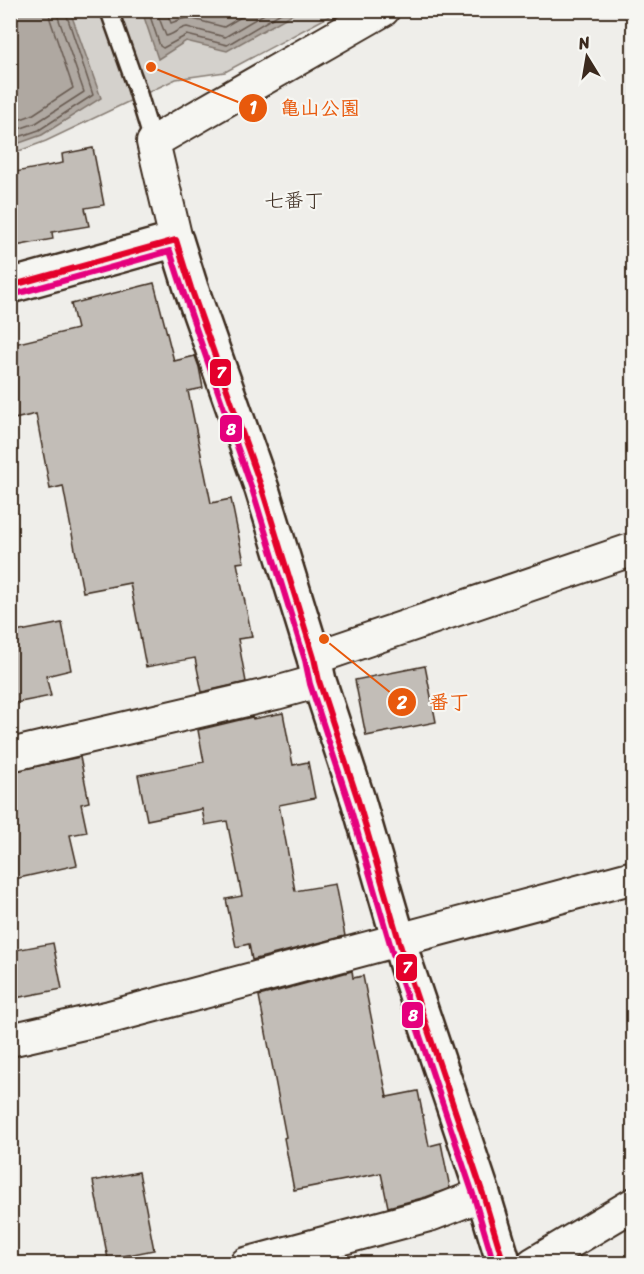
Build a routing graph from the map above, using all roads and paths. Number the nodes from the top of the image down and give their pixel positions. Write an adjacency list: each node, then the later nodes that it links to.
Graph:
1 (109, 10): 3 (lane)
2 (383, 10): 3 (street)
3 (153, 142): 4 (street)
4 (176, 240): 5 (street); 7 (street)
5 (10, 286)
6 (633, 549): 7 (street)
7 (317, 669): 8 (street); 10 (street)
8 (10, 755)
9 (633, 877): 10 (street)
10 (399, 940): 11 (street); 12 (street)
11 (10, 1040)
12 (483, 1194): 14 (street); 15 (street)
13 (633, 1204): 16 (street)
14 (246, 1263)
15 (504, 1263)
16 (533, 1263)

